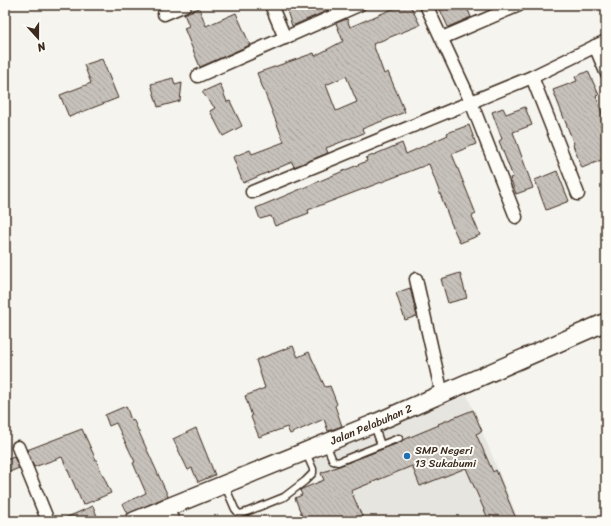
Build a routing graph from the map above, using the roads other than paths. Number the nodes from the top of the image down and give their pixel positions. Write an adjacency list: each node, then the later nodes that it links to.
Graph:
1 (185, 5): 6 (street)
2 (271, 5): 7 (street)
3 (360, 5): 7 (street)
4 (426, 5): 8 (street)
5 (519, 5): 8 (street)
6 (164, 14)
7 (285, 38): 11 (street)
8 (442, 38): 13 (street)
9 (601, 44): 10 (street); 12 (street)
10 (606, 72)
11 (198, 76)
12 (532, 77): 13 (street); 15 (street)
13 (471, 102): 14 (street); 16 (street)
14 (252, 192)
15 (578, 194)
16 (516, 217)
17 (416, 279): 19 (street)
18 (606, 322): 19 (main road, Jalan Pelabuhan 2)
19 (442, 394): 20 (main road, Jalan Pelabuhan 2)
20 (373, 424): 22 (main road, Jalan Pelabuhan 2); 23 (lane)
21 (399, 438): 23 (lane)
22 (326, 443): 23 (lane); 25 (main road, Jalan Pelabuhan 2)
23 (381, 445)
24 (18, 447): 28 (street)
25 (306, 451): 26 (main road, Jalan Pelabuhan 2); 26 (lane)
26 (224, 484): 27 (main road, Jalan Pelabuhan 2)
27 (170, 514): 29 (main road, Jalan Pelabuhan 2)
28 (48, 521)
29 (134, 521)

